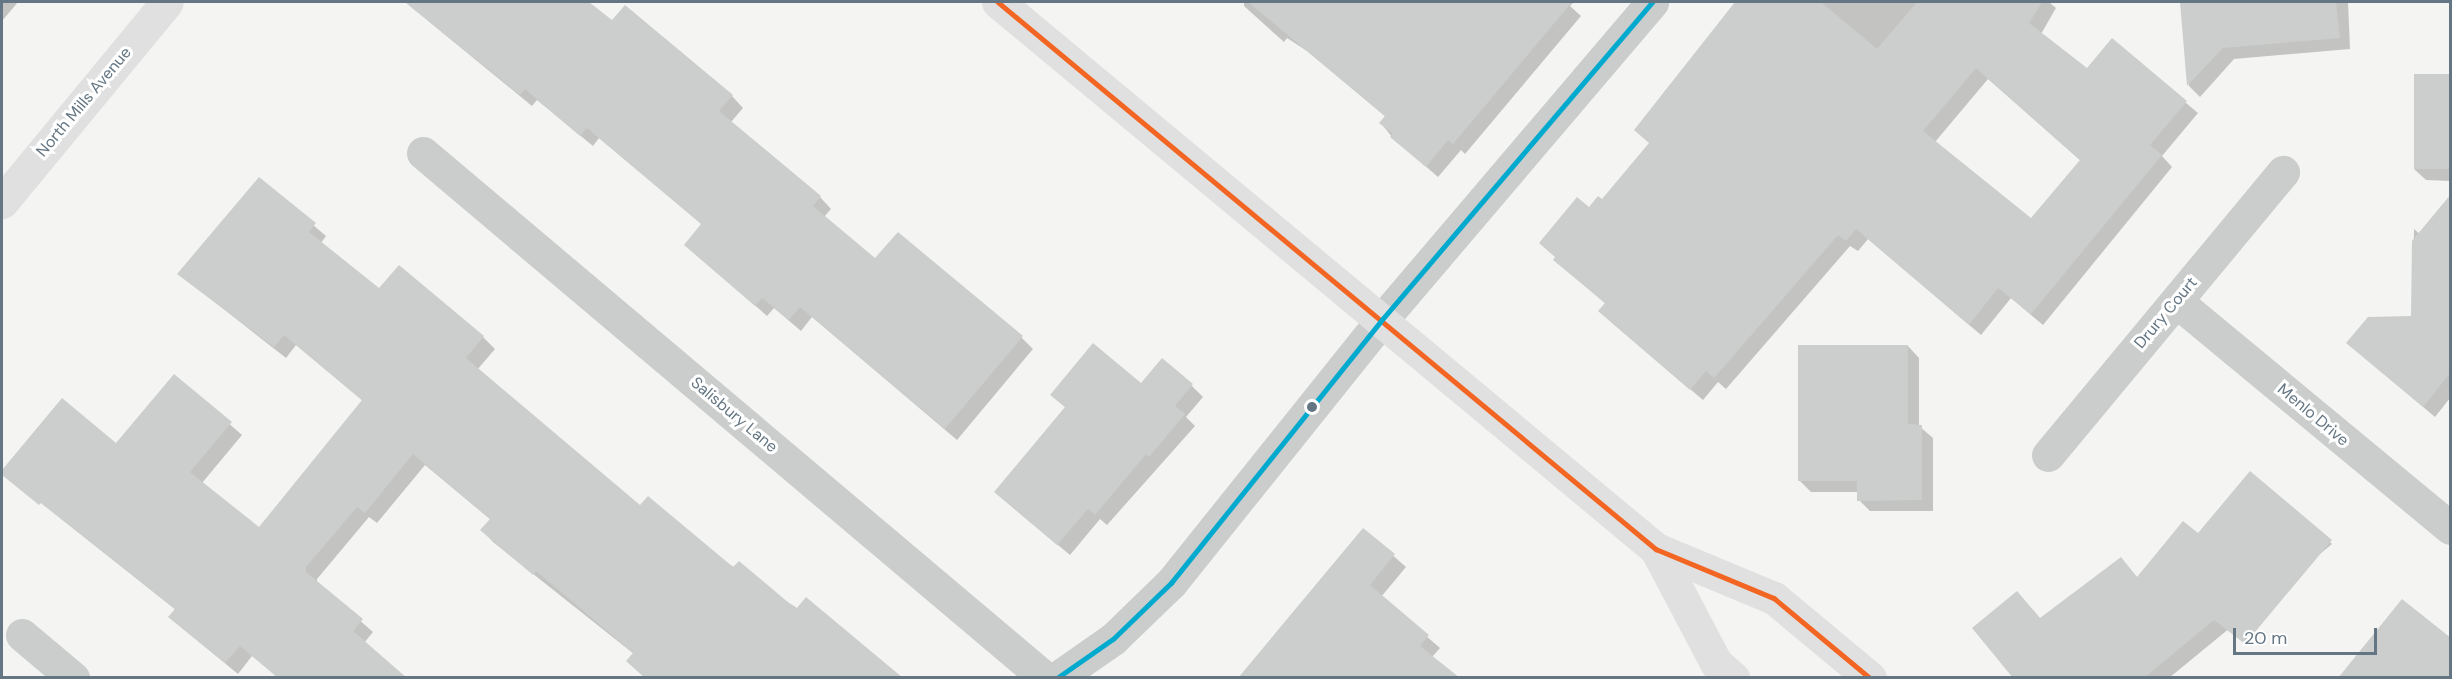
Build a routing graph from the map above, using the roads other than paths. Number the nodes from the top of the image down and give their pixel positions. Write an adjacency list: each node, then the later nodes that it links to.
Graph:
1 (167, 2): 6 (main road, North Mills Avenue)
2 (998, 2): 8 (main road)
3 (1652, 2): 8 (street)
4 (423, 153): 14 (street, Salisbury Lane)
5 (2283, 172): 7 (street, Drury Court)
6 (2, 202)
7 (2176, 302): 9 (street, Drury Court); 10 (street, Menlo Drive)
8 (1380, 322): 11 (main road); 15 (street)
9 (2048, 455)
10 (2451, 528)
11 (1656, 549): 16 (main road); 17 (main road)
12 (21, 635): 13 (street)
13 (73, 678)
14 (1045, 678)
15 (1057, 678)
16 (1733, 678)
17 (1870, 678)

